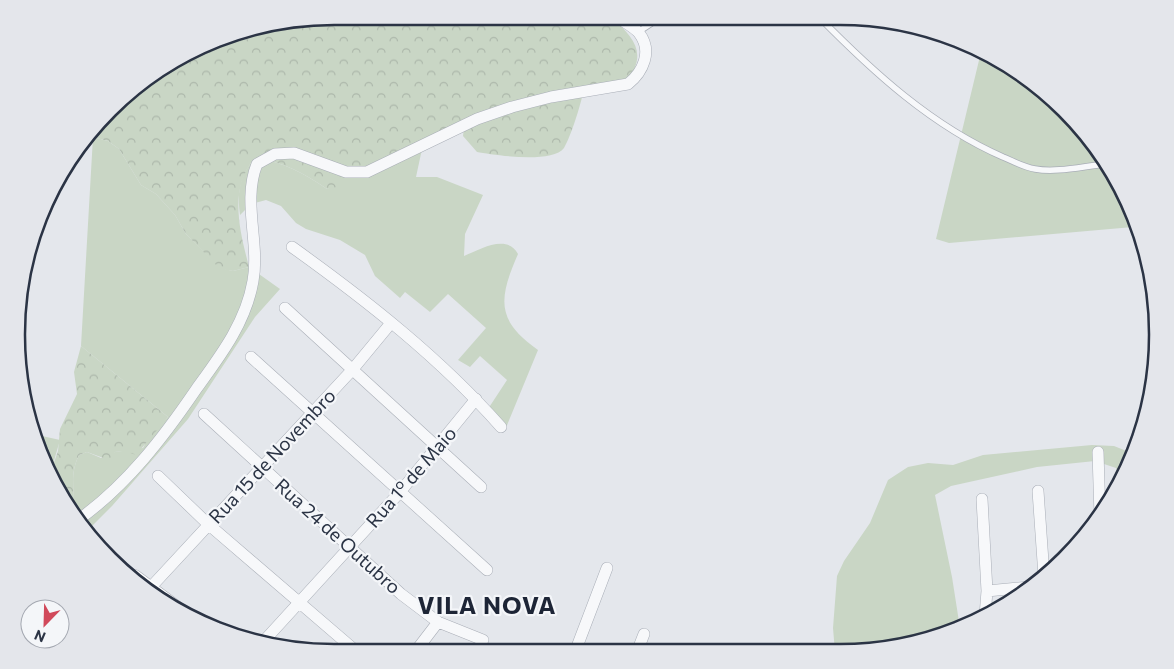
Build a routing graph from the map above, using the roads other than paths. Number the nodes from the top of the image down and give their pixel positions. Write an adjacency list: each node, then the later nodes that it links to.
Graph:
1 (628, 25): 4 (street)
2 (649, 25): 4 (lane)
3 (827, 25): 5 (lane)
4 (638, 32): 24 (street)
5 (1098, 165)
6 (292, 247): 8 (street)
7 (284, 308): 10 (street)
8 (392, 323): 10 (street, Rua 15 de Novembro); 11 (street)
9 (251, 358): 12 (street)
10 (353, 369): 12 (street, Rua 15 de Novembro); 15 (street)
11 (476, 399): 14 (street); 15 (street, Rua 1º de Maio)
12 (311, 412): 17 (street, Rua 15 de Novembro); 21 (street)
13 (204, 414): 17 (street, Rua 24 de Outubro)
14 (501, 427)
15 (438, 447): 19 (street); 21 (street, Rua 1º de Maio)
16 (1098, 452): 23 (street)
17 (260, 466): 25 (street, Rua 15 de Novembro); 26 (street, Rua 24 de Outubro)
18 (158, 476): 25 (street)
19 (481, 487)
20 (1038, 491): 27 (street)
21 (400, 492): 26 (street, Rua 1º de Maio); 29 (street)
22 (982, 498): 32 (street)
23 (1100, 502)
24 (84, 516)
25 (208, 524): 30 (street, Rua 15 de Novembro); 33 (street)
26 (351, 546): 33 (street, Rua 1º de Maio); 35 (street, Rua 24 de Outubro)
27 (1043, 567)
28 (607, 568): 41 (street)
29 (486, 570)
30 (153, 585)
31 (1016, 589): 32 (street)
32 (987, 592): 34 (street)
33 (298, 603): 37 (street, Rua 1º de Maio); 39 (street)
34 (986, 607)
35 (438, 622): 38 (street, Rua 24 de Outubro); 40 (street)
36 (644, 634): 42 (street)
37 (268, 636)
38 (483, 640)
39 (347, 644)
40 (421, 644)
41 (578, 644)
42 (640, 644)

